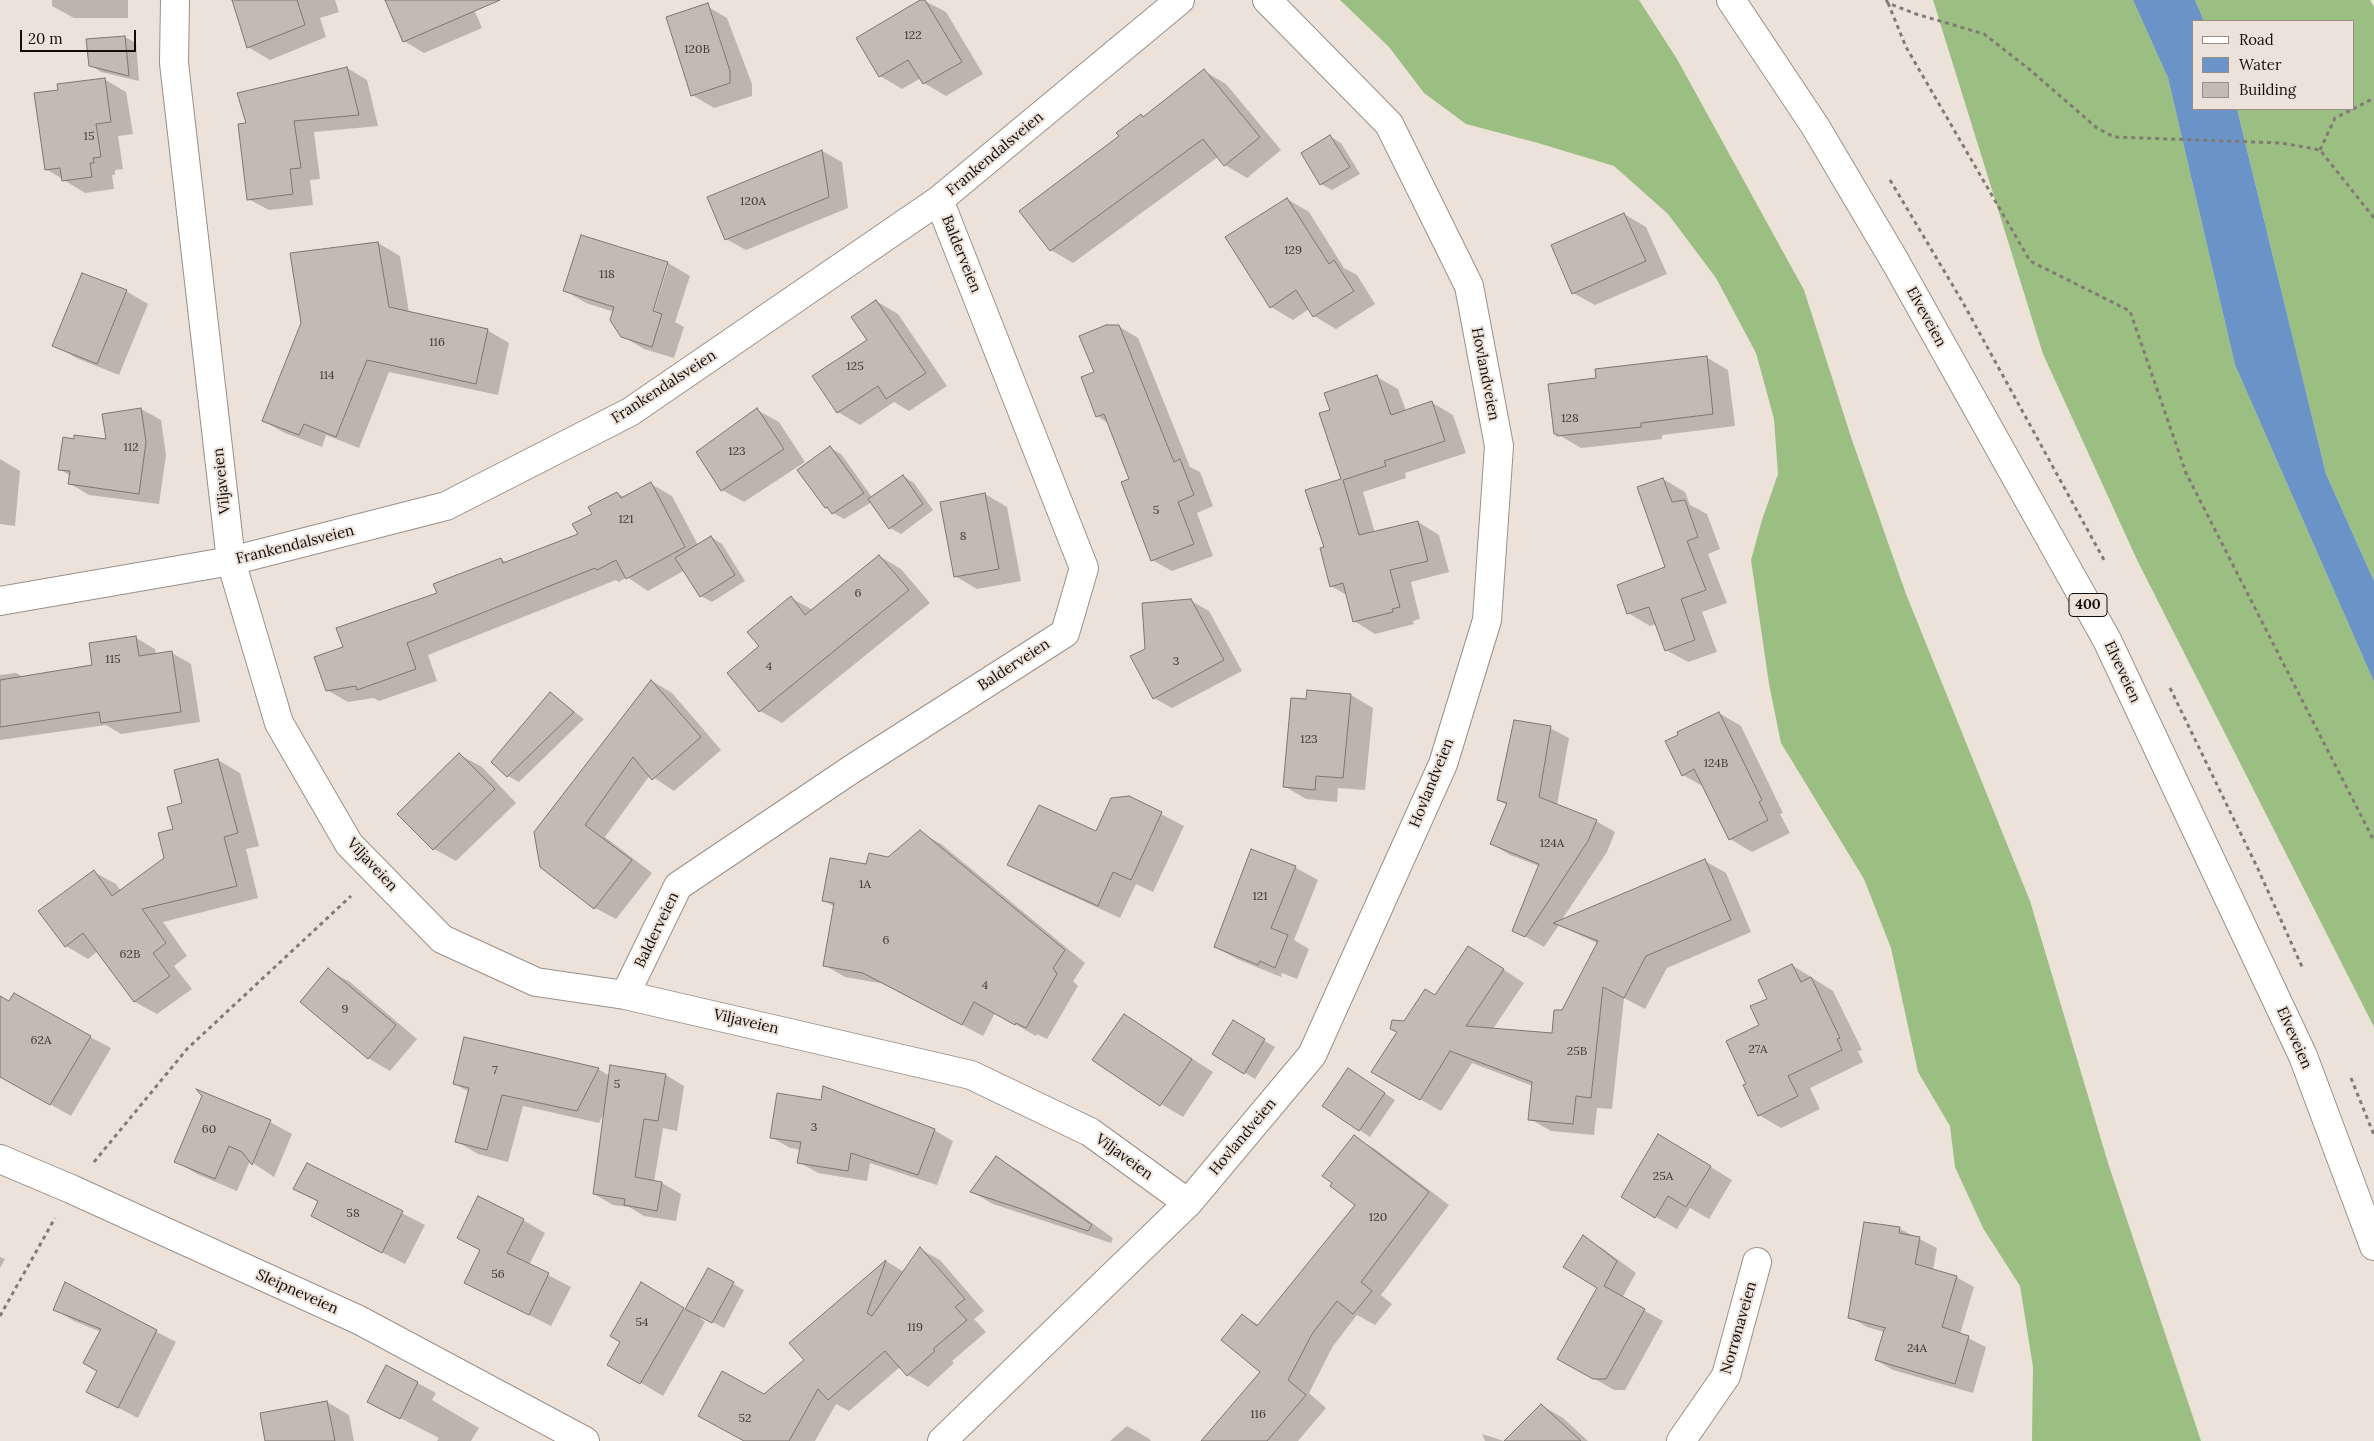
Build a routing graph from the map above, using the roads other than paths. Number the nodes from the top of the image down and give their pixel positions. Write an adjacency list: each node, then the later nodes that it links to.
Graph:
1 (175, 0): 6 (main road, Viljaveien)
2 (1180, 0): 5 (main road, Frankendalsveien)
3 (1267, 0): 10 (main road, Hovlandveien)
4 (1731, 0): 11 (main road, Elveveien / 400)
5 (939, 200): 6 (main road, Frankendalsveien); 8 (main road, Balderveien)
6 (230, 561): 7 (main road, Frankendalsveien); 8 (main road, Viljaveien)
7 (0, 601)
8 (625, 995): 10 (main road, Viljaveien)
9 (0, 1159): 13 (main road, Sleipneveien)
10 (1188, 1203): 14 (main road, Hovlandveien)
11 (2374, 1246)
12 (1757, 1262): 15 (main road, Norrønaveien)
13 (585, 1441)
14 (942, 1441)
15 (1681, 1441)

